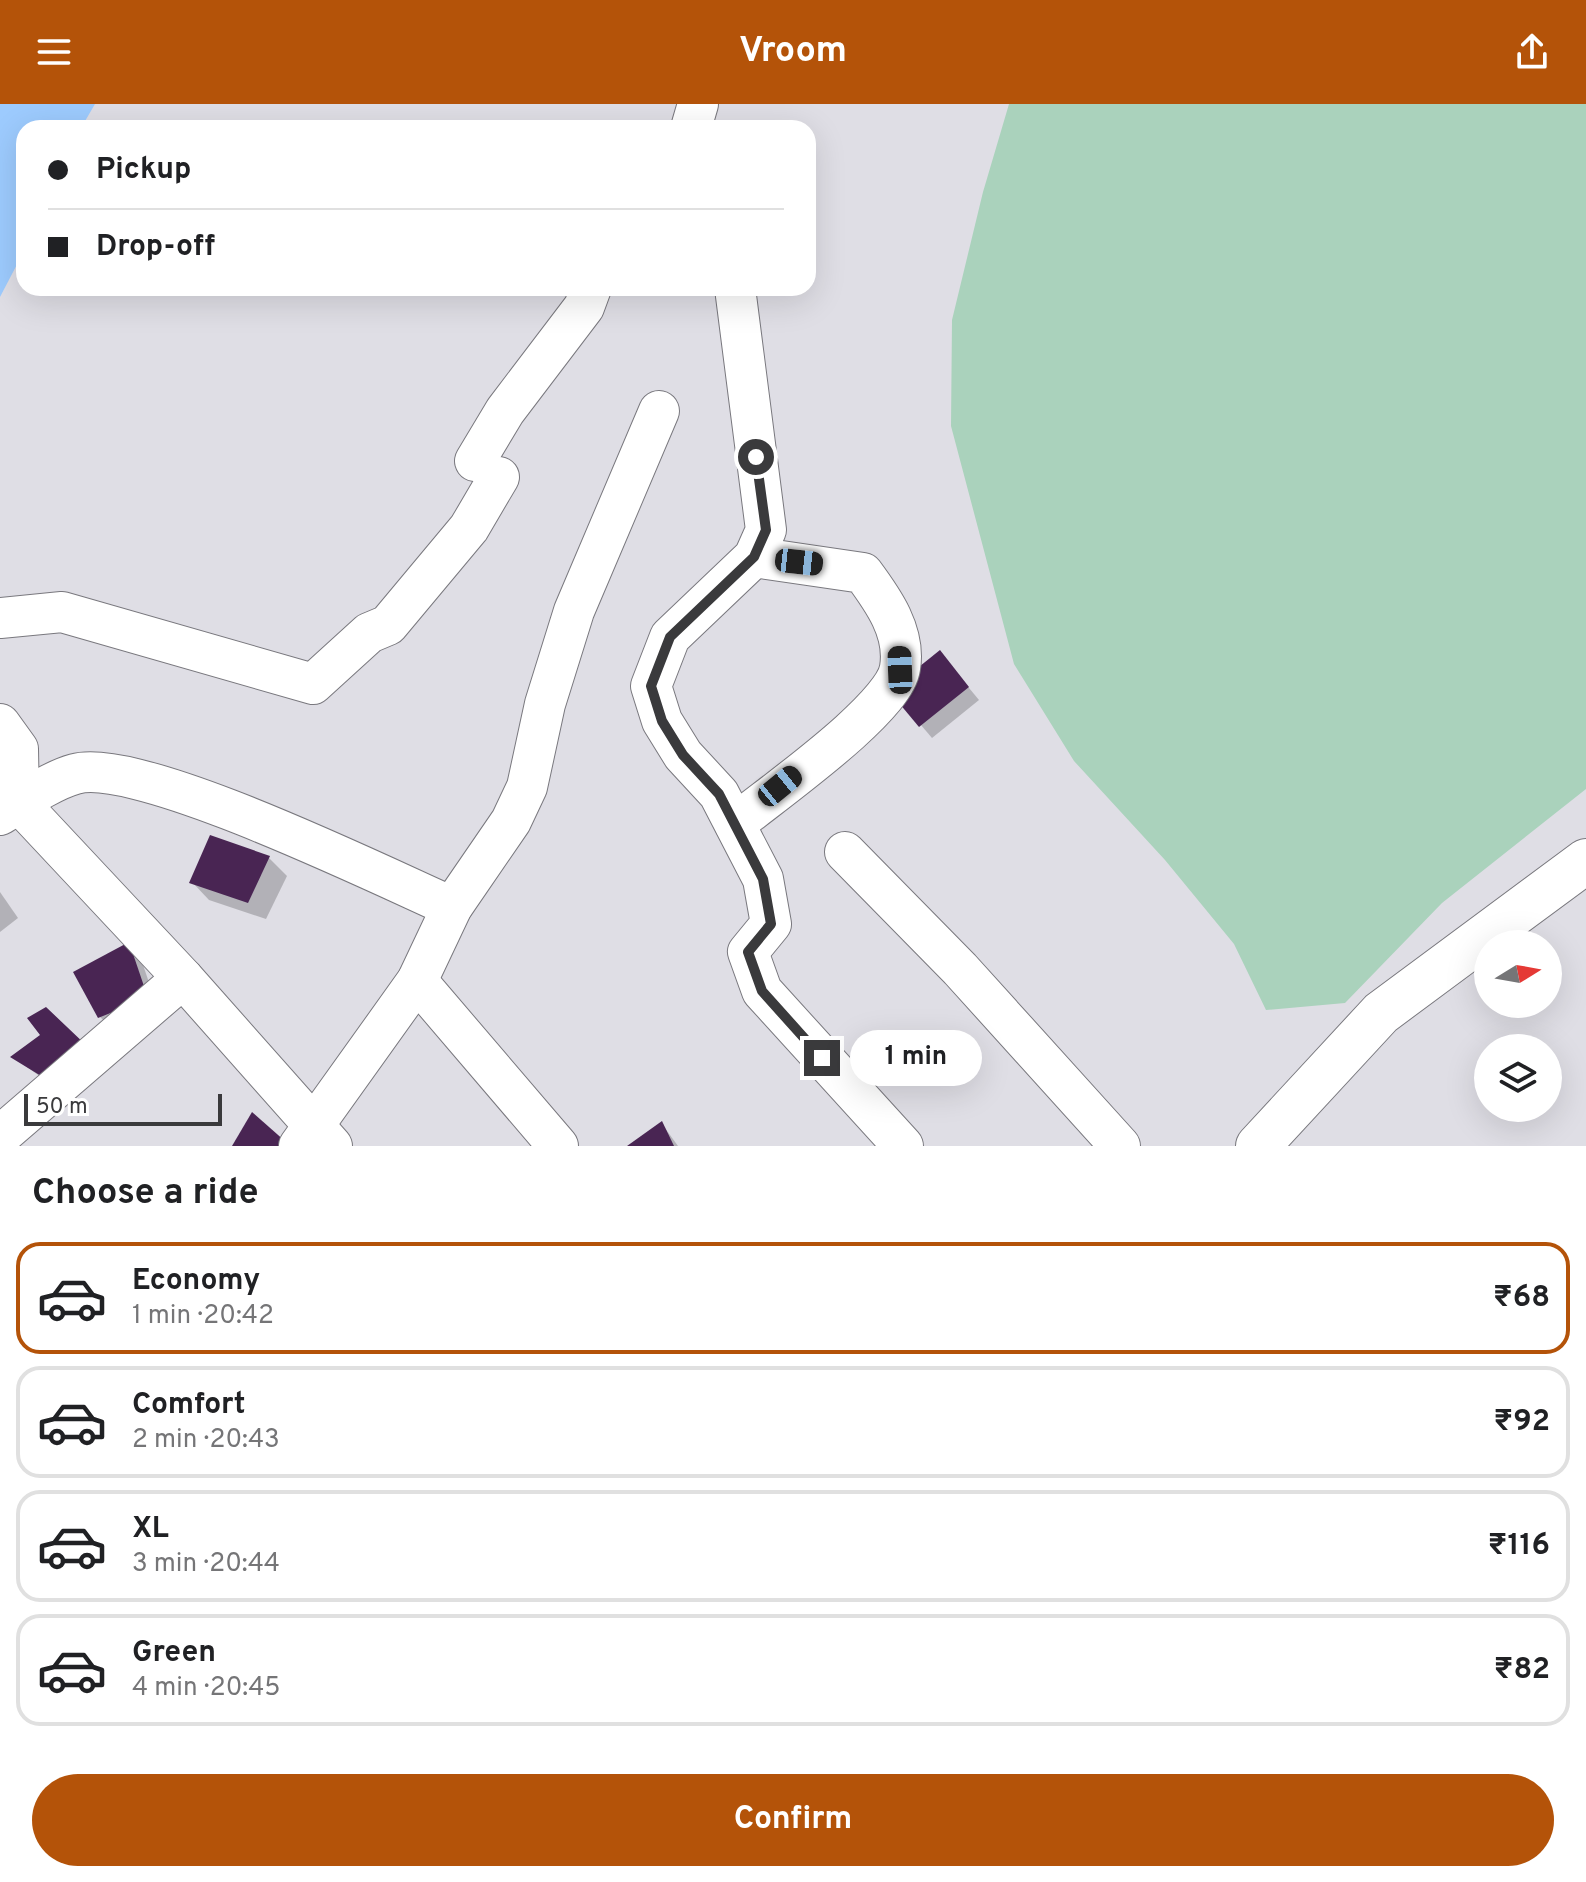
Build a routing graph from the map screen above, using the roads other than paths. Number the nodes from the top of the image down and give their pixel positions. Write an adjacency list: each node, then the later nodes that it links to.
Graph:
1 (588, 296): 5 (street)
2 (736, 296): 4 (street)
3 (659, 411): 11 (street)
4 (754, 557): 8 (street); 8 (street)
5 (0, 618)
6 (0, 724): 7 (street)
7 (9, 809): 11 (street); 12 (street)
8 (735, 824): 17 (street)
9 (845, 852): 18 (street)
10 (1586, 861): 19 (main road)
11 (452, 907): 13 (street)
12 (183, 978): 14 (street); 15 (street)
13 (417, 981): 15 (street); 16 (street)
14 (0, 1136)
15 (314, 1139)
16 (558, 1146)
17 (903, 1146)
18 (1120, 1146)
19 (1258, 1146)

